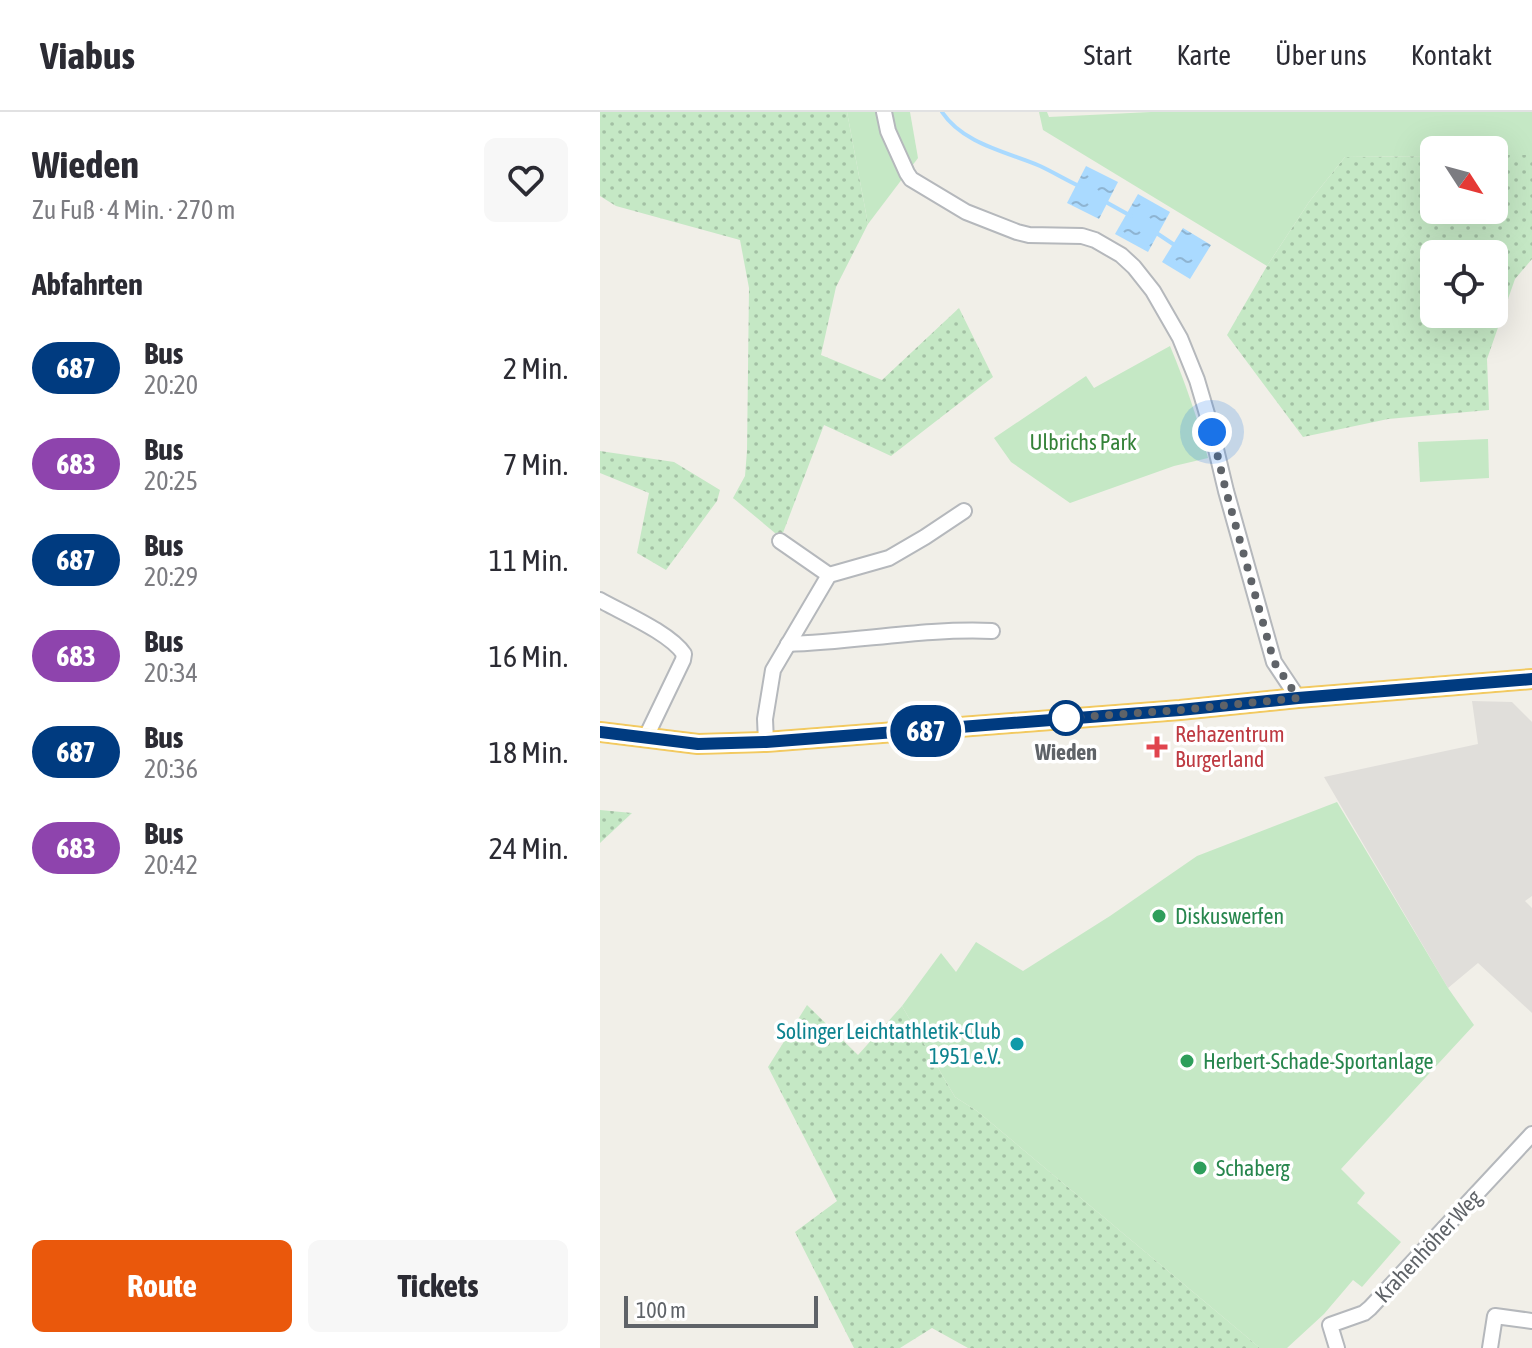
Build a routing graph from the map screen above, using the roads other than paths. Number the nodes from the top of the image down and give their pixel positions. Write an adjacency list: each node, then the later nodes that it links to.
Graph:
1 (884, 112): 9 (street)
2 (964, 511): 4 (street)
3 (780, 541): 4 (street)
4 (829, 575): 7 (street)
5 (600, 600): 11 (street)
6 (992, 631): 7 (street)
7 (788, 644): 12 (street)
8 (1532, 679): 9 (main road)
9 (1298, 698): 12 (main road)
10 (600, 732): 11 (main road)
11 (645, 739): 12 (main road)
12 (766, 742)
13 (1532, 1134): 15 (street, Krahenhöher Weg)
14 (1532, 1321): 16 (street)
15 (1337, 1348)
16 (1490, 1348)

